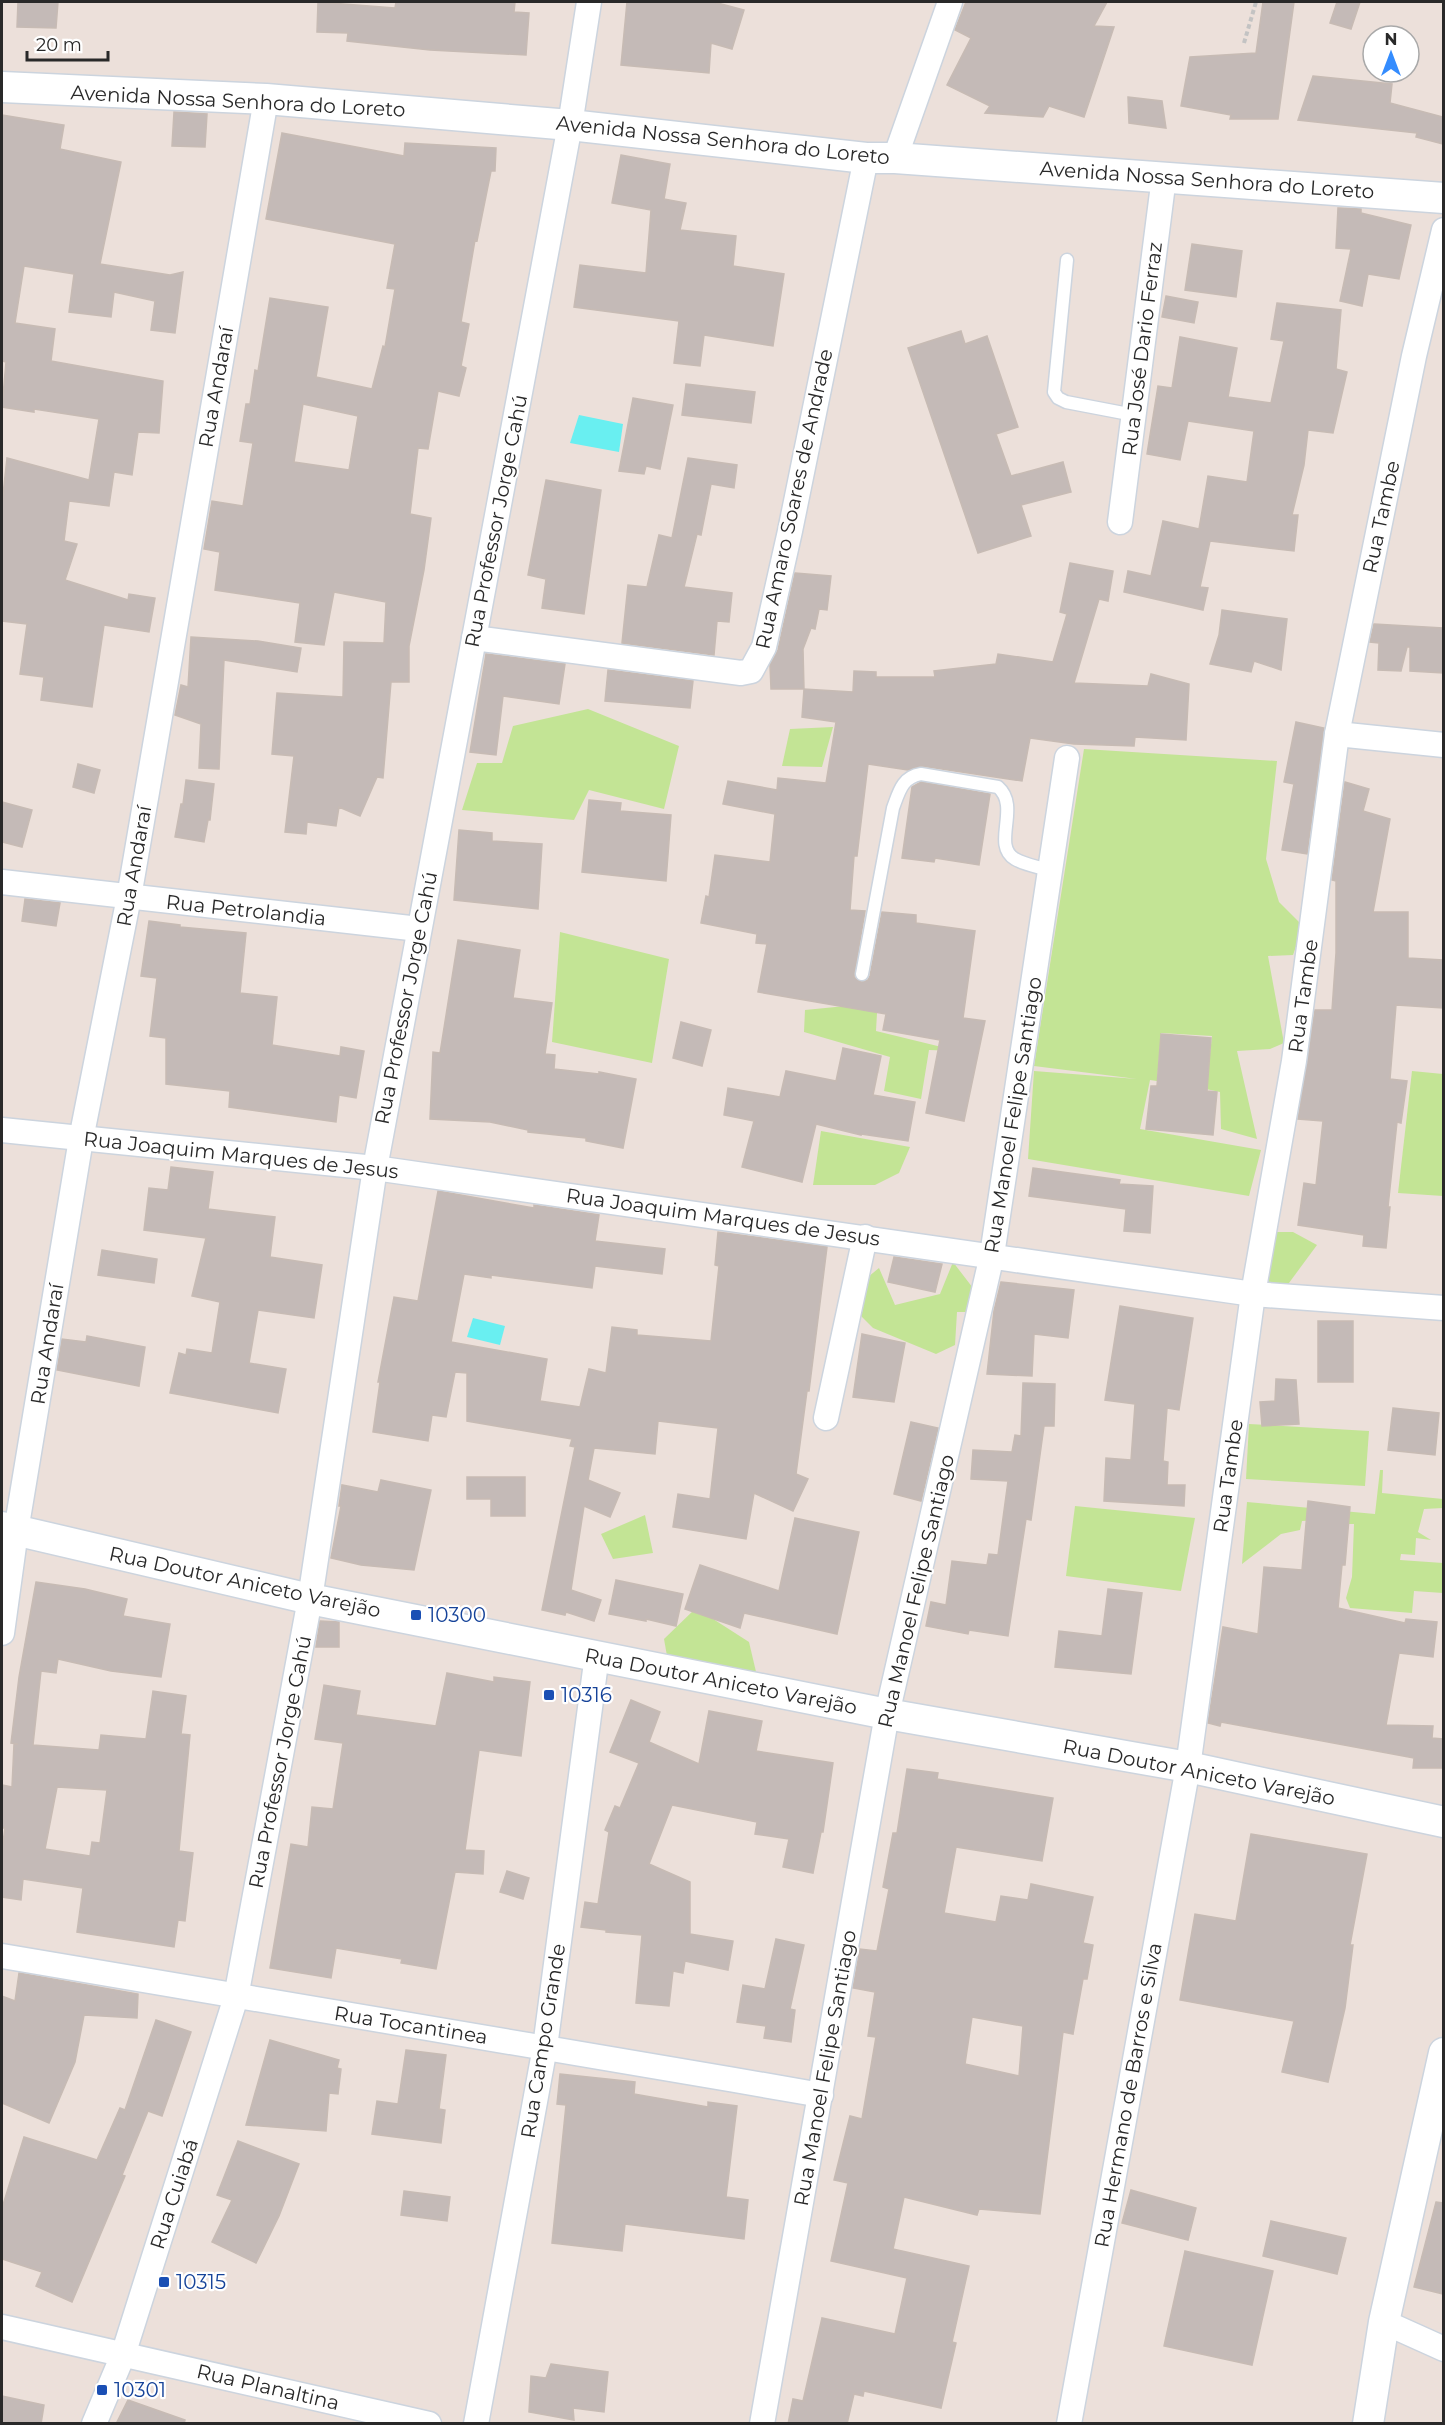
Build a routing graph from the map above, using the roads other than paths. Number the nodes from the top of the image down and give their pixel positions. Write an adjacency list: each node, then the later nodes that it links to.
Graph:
1 (590, 2): 5 (street, Rua Professor Jorge Cahú)
2 (950, 2): 6 (street, Rua Amaro Soares de Andrade)
3 (2, 87): 4 (street, Avenida Nossa Senhora do Loreto)
4 (266, 99): 5 (street, Avenida Nossa Senhora do Loreto); 19 (street, Rua Andaraí)
5 (570, 124): 6 (street, Avenida Nossa Senhora do Loreto); 13 (street, Rua Professor Jorge Cahú)
6 (880, 158): 7 (street, Avenida Nossa Senhora do Loreto); 13 (street, Rua Amaro Soares de Andrade)
7 (1164, 177): 8 (street, Avenida Nossa Senhora do Loreto); 11 (street, Rua José Dario Ferraz)
8 (1443, 198)
9 (1443, 230): 14 (street, Rua Tambe)
10 (1067, 260): 11 (lane)
11 (1134, 415): 12 (street, Rua José Dario Ferraz)
12 (1120, 522)
13 (474, 638): 20 (street, Rua Professor Jorge Cahú)
14 (1337, 734): 15 (street); 27 (street, Rua Tambe)
15 (1443, 746)
16 (1067, 758): 17 (street, Rua Manoel Felipe Santiago)
17 (1051, 871): 21 (lane); 26 (street, Rua Manoel Felipe Santiago)
18 (2, 882): 19 (street, Rua Petrolandia)
19 (129, 897): 20 (street, Rua Petrolandia); 23 (street, Rua Andaraí)
20 (419, 929): 24 (street, Rua Professor Jorge Cahú)
21 (862, 974)
22 (2, 1130): 23 (street, Rua Joaquim Marques de Jesus)
23 (81, 1139): 24 (street, Rua Joaquim Marques de Jesus); 30 (street, Rua Andaraí)
24 (375, 1168): 25 (street, Rua Joaquim Marques de Jesus); 31 (street, Rua Professor Jorge Cahú)
25 (865, 1237): 26 (street, Rua Joaquim Marques de Jesus); 29 (street)
26 (992, 1255): 27 (street, Rua Joaquim Marques de Jesus); 34 (street, Rua Manoel Felipe Santiago)
27 (1253, 1294): 28 (street, Rua Joaquim Marques de Jesus); 35 (street, Rua Tambe)
28 (1443, 1308)
29 (826, 1418)
30 (9, 1529): 31 (street, Rua Doutor Aniceto Varejão); 32 (street, Rua Andaraí)
31 (310, 1599): 33 (street, Rua Doutor Aniceto Varejão); 38 (street, Rua Professor Jorge Cahú)
32 (2, 1633)
33 (597, 1656): 34 (street, Rua Doutor Aniceto Varejão); 39 (street, Rua Campo Grande)
34 (887, 1714): 35 (street, Rua Doutor Aniceto Varejão); 41 (street, Rua Manoel Felipe Santiago)
35 (1188, 1767): 36 (street, Rua Doutor Aniceto Varejão); 50 (street, Rua Hermano de Barros e Silva)
36 (1443, 1822)
37 (2, 1956): 38 (street, Rua Tocantinea)
38 (236, 1997): 39 (street, Rua Tocantinea); 45 (street, Rua Cuiabá)
39 (545, 2047): 41 (street, Rua Tocantinea); 48 (street, Rua Campo Grande)
40 (1443, 2053): 42 (street)
41 (821, 2095): 49 (street, Rua Manoel Felipe Santiago)
42 (1384, 2322): 44 (street); 51 (street)
43 (2, 2327): 45 (street, Rua Planaltina)
44 (1443, 2349)
45 (123, 2355): 46 (street, Rua Cuiabá); 47 (street, Rua Planaltina)
46 (94, 2424)
47 (429, 2424)
48 (476, 2424)
49 (762, 2424)
50 (1069, 2424)
51 (1368, 2424)

